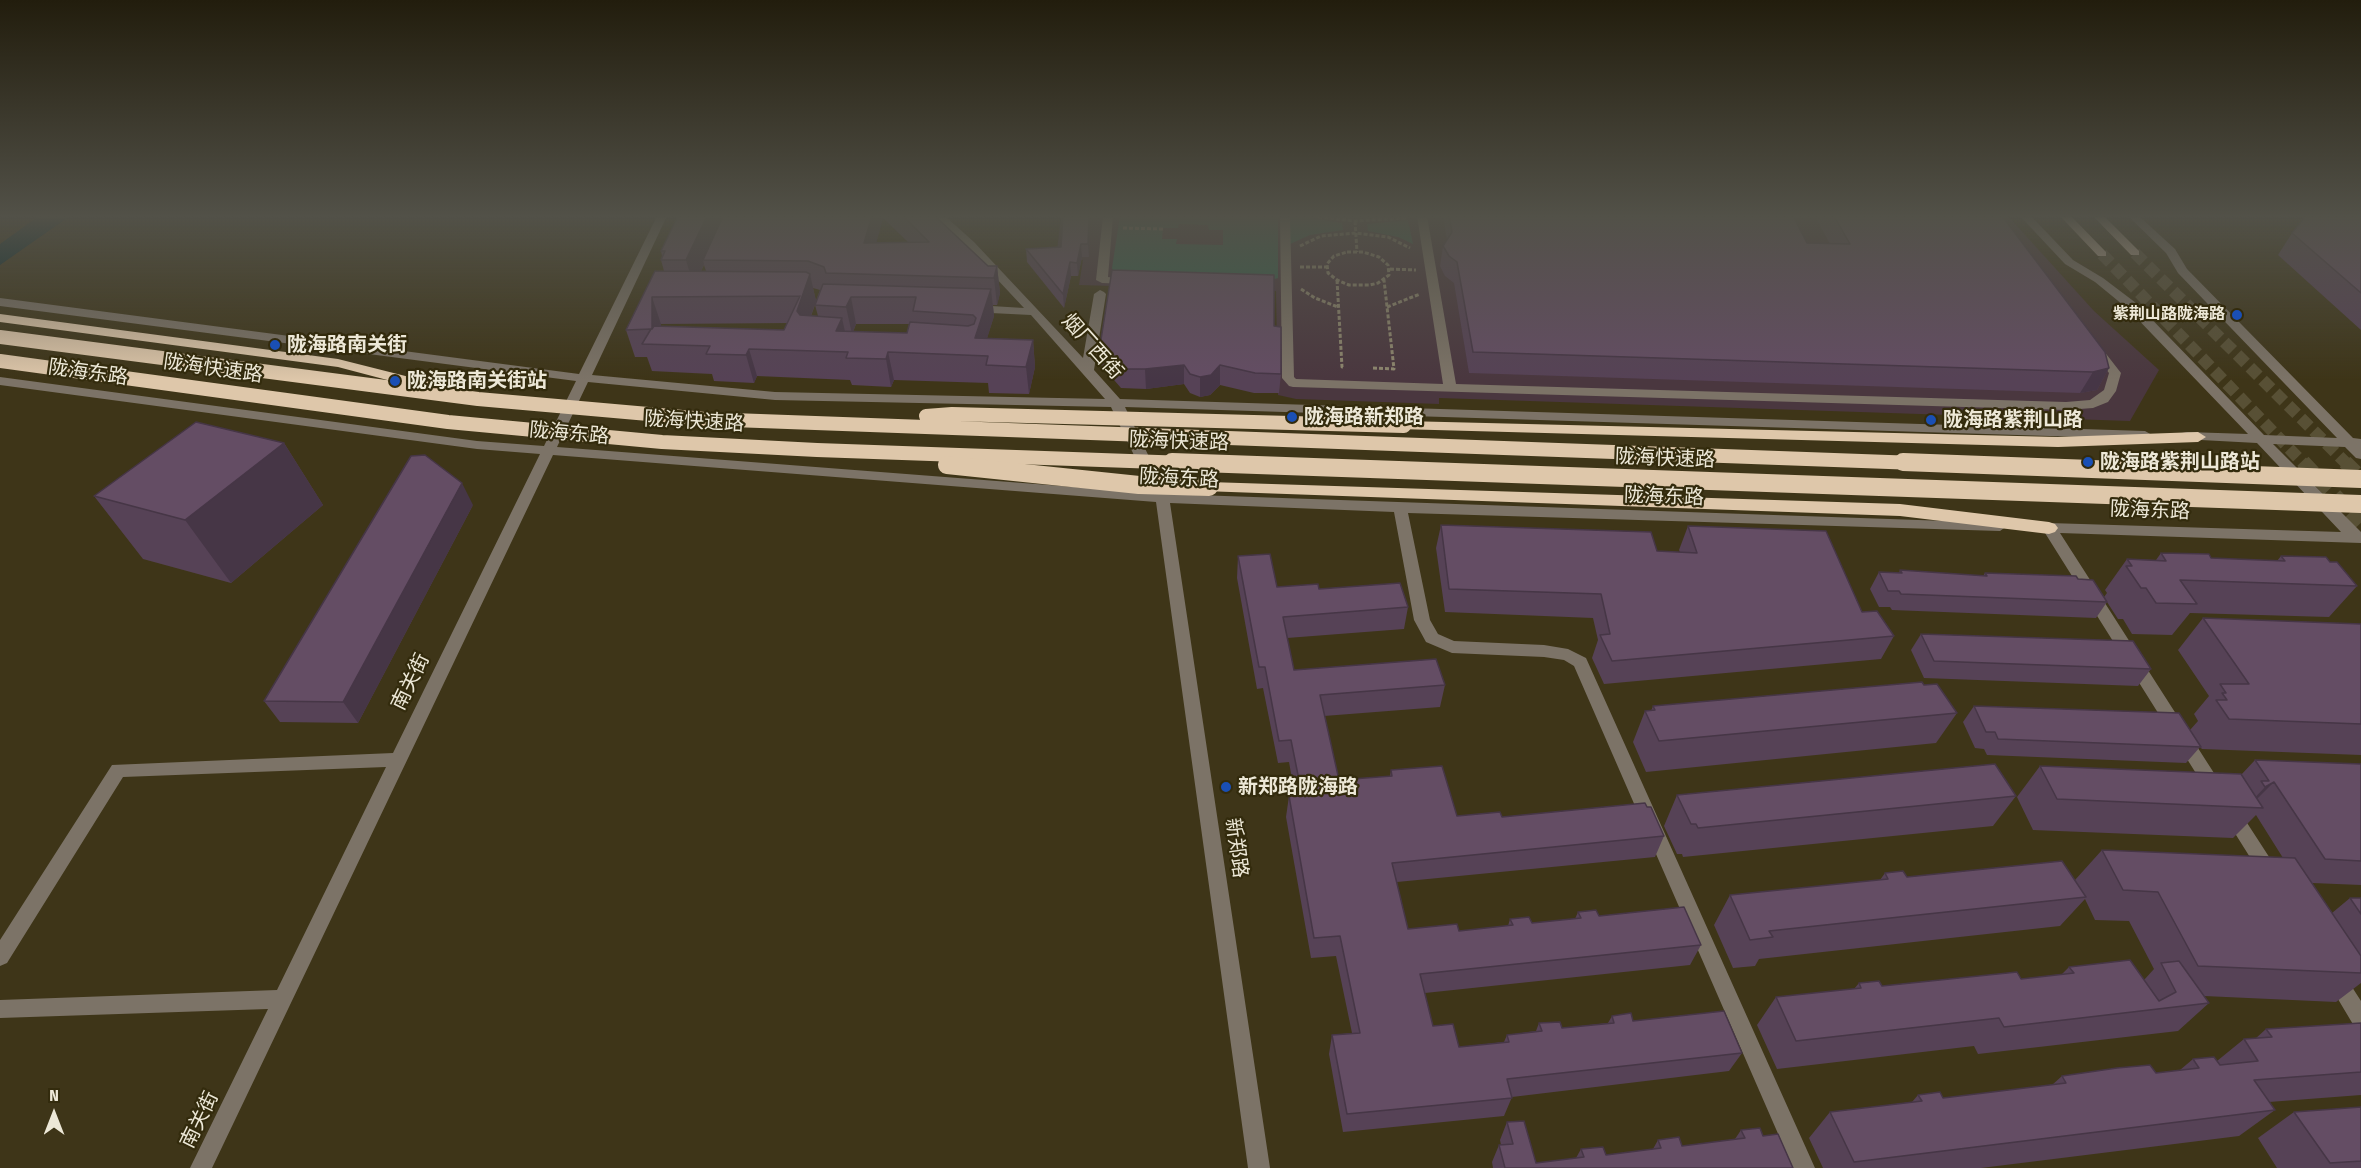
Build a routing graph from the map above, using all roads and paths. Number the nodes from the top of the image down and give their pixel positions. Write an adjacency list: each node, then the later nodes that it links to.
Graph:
1 (639, 271): 28 (street, 南关街)
2 (993, 271): 20 (street, 烟厂西街)
3 (1103, 271): 13 (street)
4 (1283, 271): 30 (street)
5 (1288, 271): 17 (path)
6 (1327, 271): 11 (path)
7 (1390, 271): 12 (path)
8 (1431, 271): 14 (street)
9 (2083, 271): 37 (street)
10 (2182, 271): 38 (street)
11 (1337, 280): 12 (path); 17 (path)
12 (1384, 280): 18 (path)
13 (1136, 283)
14 (1434, 287): 18 (path); 31 (street)
15 (1100, 294): 27 (street)
16 (0, 302): 28 (street)
17 (1338, 306): 25 (path)
18 (1387, 307): 26 (path)
19 (966, 309): 20 (street)
20 (1034, 312): 27 (street, 烟厂西街)
21 (0, 318): 32 (highway, bridge)
22 (2085, 336): 31 (street)
23 (0, 337): 32 (highway, 陇海快速路, bridge)
24 (0, 361): 39 (highway, 陇海快速路, bridge)
25 (1351, 368)
26 (1368, 368)
27 (1088, 369): 33 (street, 烟厂西街)
28 (583, 378): 33 (street); 40 (street, 南关街)
29 (0, 381): 40 (street, 陇海东路)
30 (1372, 386): 31 (street); 34 (street)
31 (1450, 388)
32 (478, 399): 35 (highway, 陇海快速路, bridge)
33 (1116, 403): 34 (street); 43 (street, 烟厂西街)
34 (1376, 412): 36 (street)
35 (828, 423): 36 (highway, bridge); 42 (highway, 陇海快速路, bridge)
36 (2198, 437): 37 (street)
37 (2263, 439): 38 (street); 47 (street)
38 (2354, 442): 41 (street)
39 (817, 450): 44 (highway, 陇海快速路, bridge); 46 (highway, bridge)
40 (547, 452): 43 (street, 陇海东路); 48 (street, 南关街)
41 (2361, 455)
42 (2361, 478)
43 (1162, 498): 45 (street, 陇海东路); 56 (street, 新郑路)
44 (2361, 504)
45 (1400, 508): 46 (street, 陇海东路); 57 (street)
46 (2049, 528): 47 (street, 陇海东路); 49 (street)
47 (2359, 539)
48 (398, 760): 50 (street); 52 (street, 南关街)
49 (2278, 887)
50 (0, 957)
51 (2329, 968): 54 (street)
52 (282, 999): 53 (street); 55 (street, 南关街)
53 (0, 1009)
54 (2361, 1019)
55 (201, 1168)
56 (1259, 1168)
57 (1804, 1168)

